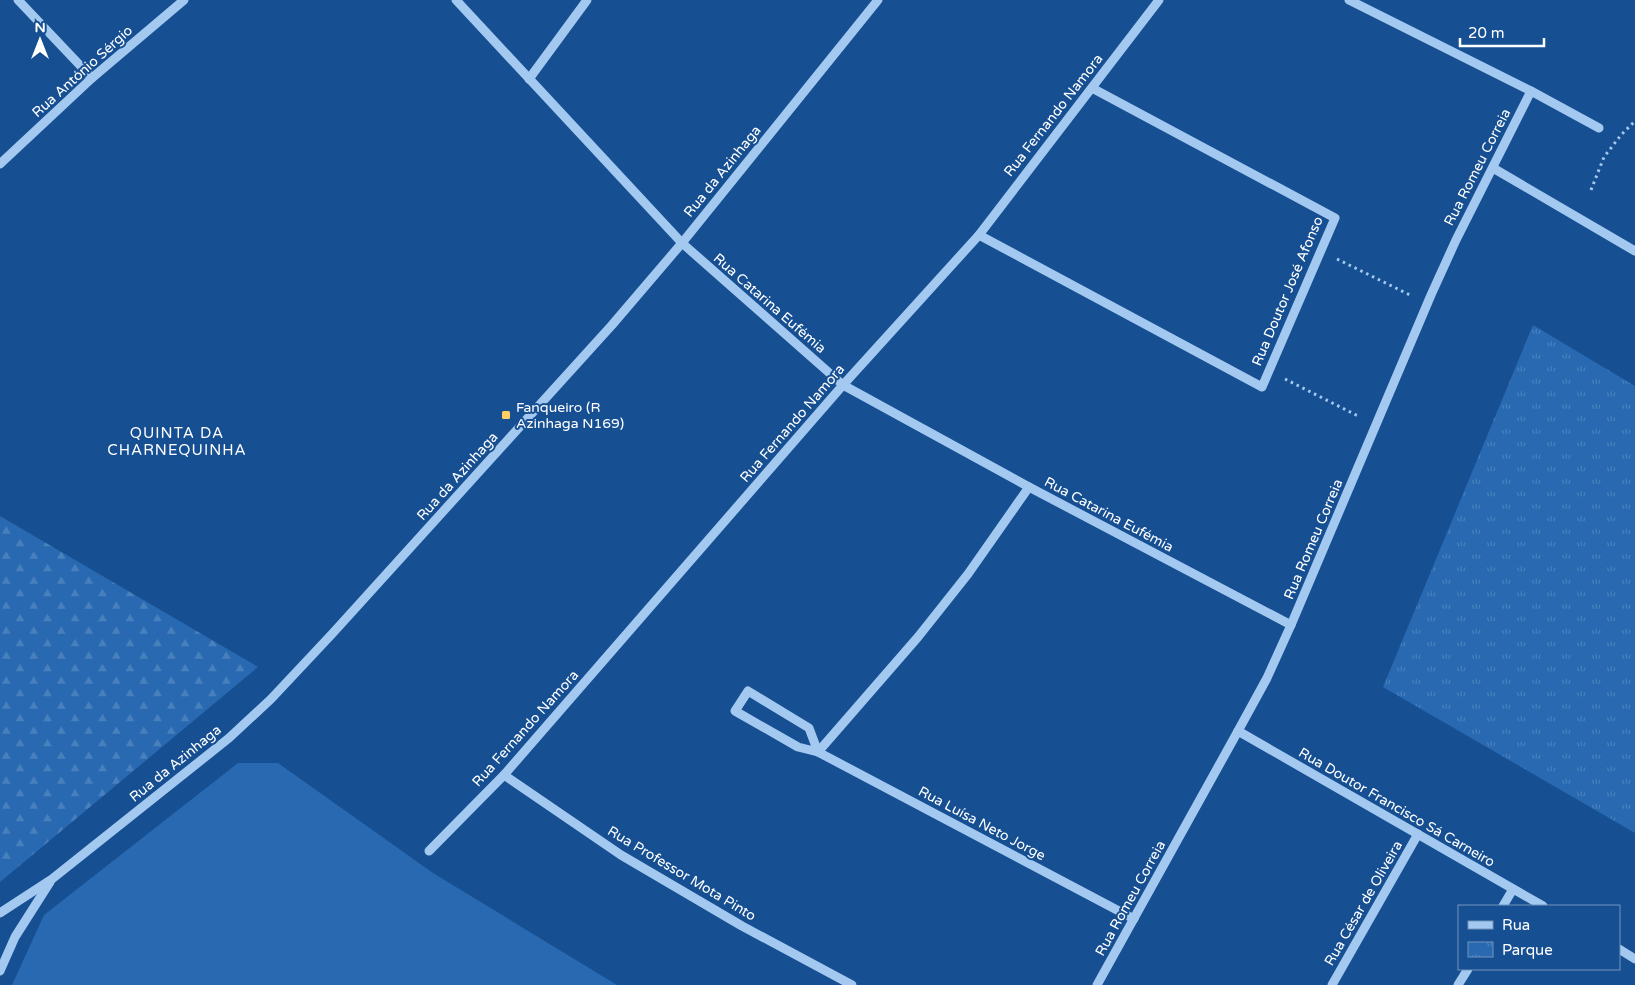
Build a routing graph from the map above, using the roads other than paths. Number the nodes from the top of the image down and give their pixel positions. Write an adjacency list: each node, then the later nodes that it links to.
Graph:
1 (18, 0): 8 (street)
2 (184, 0): 8 (street, Rua António Sérgio)
3 (456, 0): 9 (street, Rua Catarina Eufémia)
4 (587, 0): 9 (street)
5 (878, 0): 16 (street, Rua da Azinhaga)
6 (1159, 0): 10 (street, Rua Fernando Namora)
7 (1349, 0): 11 (street)
8 (92, 78): 13 (street, Rua António Sérgio)
9 (528, 79): 16 (street, Rua Catarina Eufémia)
10 (1092, 88): 15 (street, Rua Fernando Namora); 15 (street, Rua Doutor José Afonso)
11 (1531, 91): 12 (street); 14 (street, Rua Romeu Correia)
12 (1599, 128)
13 (0, 164)
14 (1492, 168): 17 (street); 20 (street, Rua Romeu Correia)
15 (979, 235): 18 (street, Rua Fernando Namora)
16 (682, 243): 18 (street, Rua Catarina Eufémia); 26 (street, Rua da Azinhaga)
17 (1635, 251)
18 (842, 385): 19 (street, Rua Catarina Eufémia); 23 (street, Rua Fernando Namora)
19 (1029, 487): 20 (street, Rua Catarina Eufémia); 22 (street)
20 (1291, 625): 21 (street, Rua Romeu Correia)
21 (1238, 731): 24 (street, Rua Doutor Francisco Sá Carneiro); 31 (street, Rua Romeu Correia)
22 (818, 752): 22 (street, Rua Luísa Neto Jorge); 31 (street, Rua Luísa Neto Jorge)
23 (504, 775): 25 (street, Rua Fernando Namora); 36 (street, Rua Professor Mota Pinto)
24 (1418, 834): 27 (street, Rua Doutor Francisco Sá Carneiro); 38 (street, Rua César de Oliveira)
25 (429, 851)
26 (52, 879): 30 (street, Rua da Azinhaga); 35 (street)
27 (1513, 889): 28 (street); 29 (street, Rua Doutor Francisco Sá Carneiro)
28 (1504, 905)
29 (1541, 905)
30 (0, 913)
31 (1134, 919): 37 (street, Rua Romeu Correia)
32 (1620, 950): 33 (street)
33 (1635, 959)
34 (1467, 970): 39 (street)
35 (0, 971)
36 (852, 985)
37 (1096, 985)
38 (1332, 985)
39 (1458, 985)

